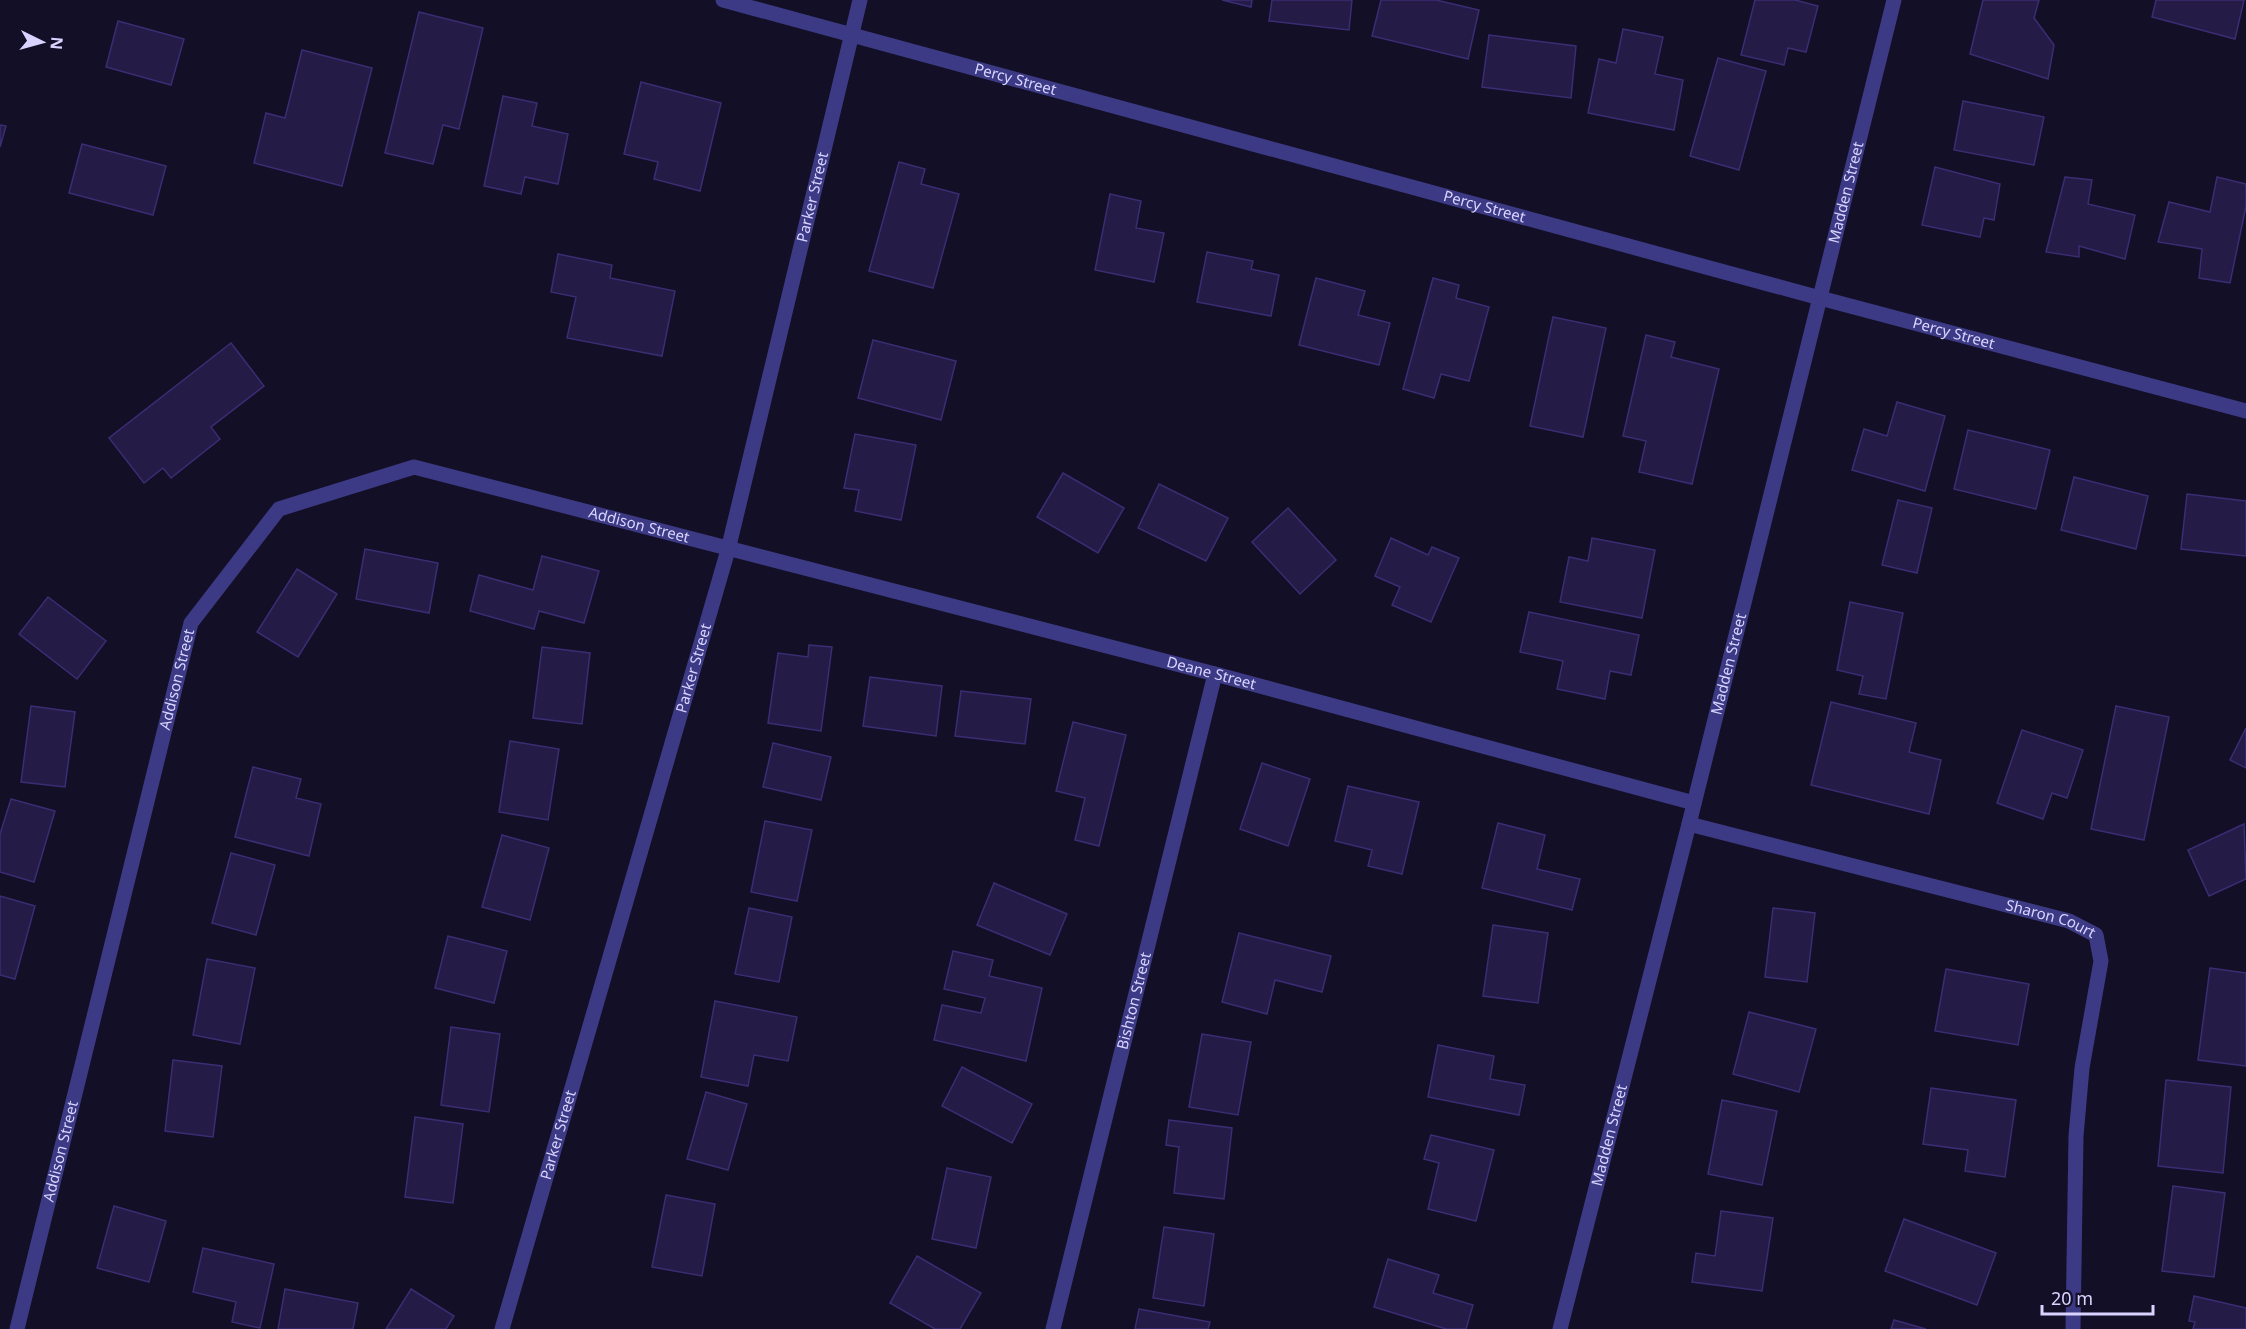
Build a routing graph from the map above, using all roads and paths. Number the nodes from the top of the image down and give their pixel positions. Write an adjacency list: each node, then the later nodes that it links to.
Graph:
1 (723, 0): 4 (street, Percy Street)
2 (860, 0): 4 (street, Parker Street)
3 (1893, 0): 5 (street, Madden Street)
4 (852, 34): 5 (street, Percy Street); 7 (street, Parker Street)
5 (1820, 298): 6 (street, Percy Street); 9 (street, Madden Street)
6 (2246, 411)
7 (728, 550): 8 (street, Deane Street); 11 (street, Addison Street); 12 (street, Parker Street)
8 (1215, 674): 9 (street, Deane Street); 13 (street, Bishton Street)
9 (1694, 803): 10 (street, Madden Street)
10 (1689, 824): 14 (street, Madden Street); 15 (street, Sharon Court)
11 (17, 1329)
12 (502, 1329)
13 (1053, 1329)
14 (1560, 1329)
15 (2073, 1329)

